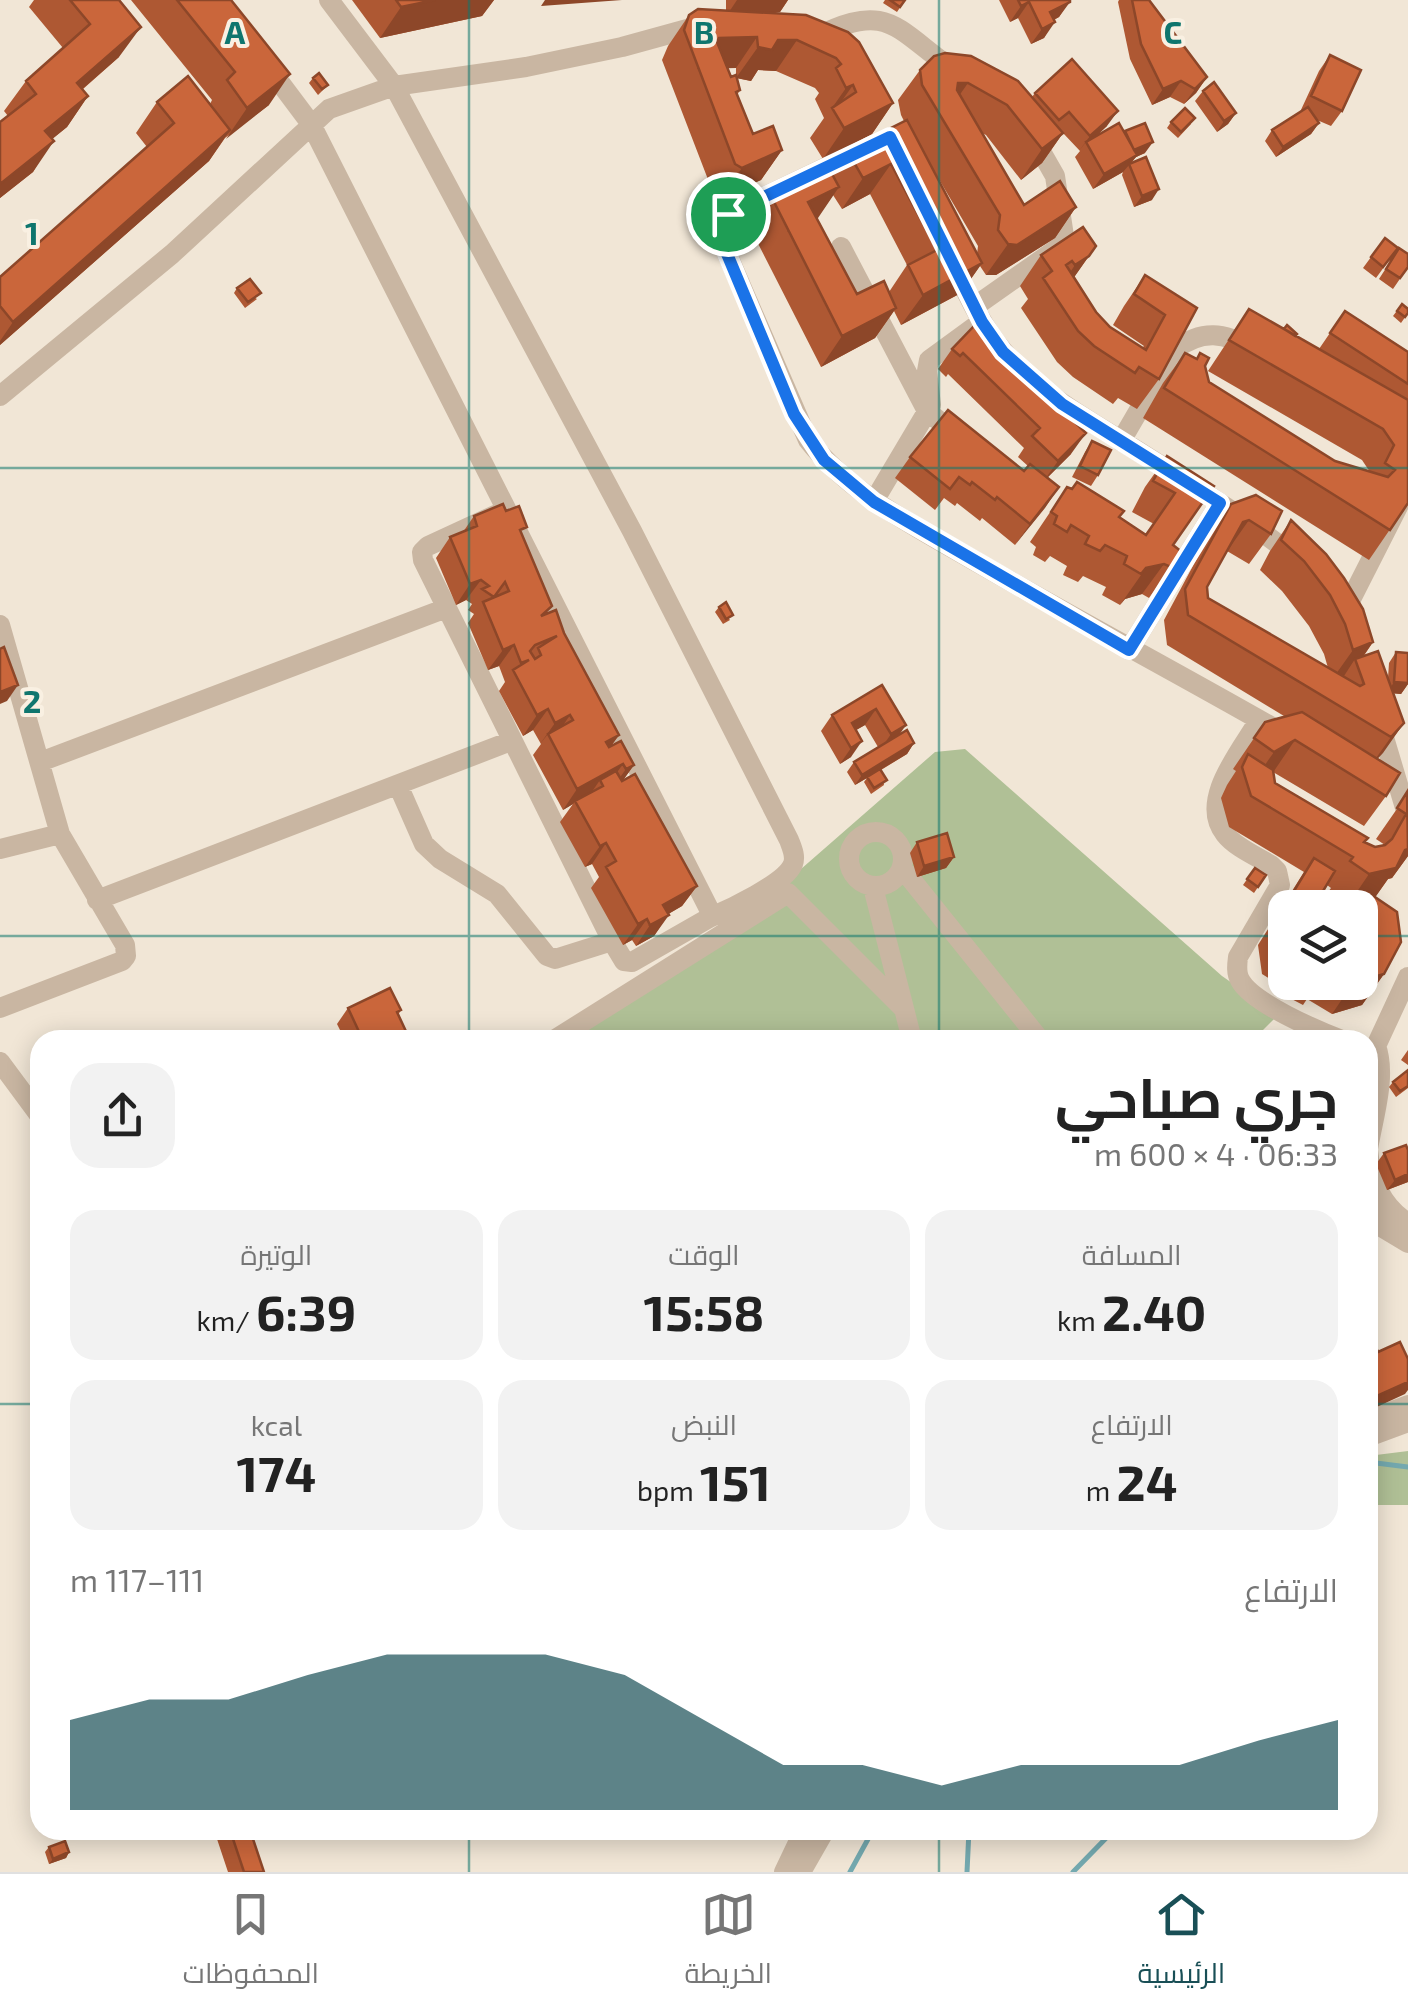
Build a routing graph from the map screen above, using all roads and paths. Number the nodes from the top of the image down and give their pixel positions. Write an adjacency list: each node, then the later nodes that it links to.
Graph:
1 (330, 0): 8 (street)
2 (726, 22): 8 (street)
3 (792, 30): 4 (street)
4 (814, 38): 6 (street); 7 (street)
5 (253, 46): 10 (street)
6 (836, 53)
7 (971, 82)
8 (394, 86): 10 (street); 41 (street)
9 (1018, 120): 14 (street)
10 (311, 124): 16 (street); 23 (street)
11 (890, 137): 21 (street)
12 (940, 239): 14 (street)
13 (841, 247): 17 (street)
14 (978, 314): 17 (street); 18 (street)
15 (1270, 358): 18 (street)
16 (0, 396)
17 (927, 411): 19 (street); 21 (street)
18 (1122, 441): 22 (street)
19 (974, 447)
20 (1408, 487): 25 (street)
21 (874, 502): 28 (street)
22 (1220, 503): 24 (street); 28 (street)
23 (506, 510): 26 (street); 41 (street)
24 (1312, 571)
25 (1333, 595)
26 (444, 608): 31 (street); 33 (street)
27 (0, 625): 33 (street)
28 (1129, 650): 30 (street)
29 (1374, 704): 35 (street)
30 (1259, 720): 32 (street); 49 (street)
31 (511, 742): 34 (street); 42 (street)
32 (1308, 748)
33 (40, 762): 36 (street)
34 (398, 785): 40 (street); 42 (street)
35 (1408, 818)
36 (60, 834): 37 (street); 40 (street)
37 (0, 849)
38 (902, 868): 39 (street); 39 (street); 48 (street)
39 (873, 887): 44 (street)
40 (97, 900): 45 (street)
41 (709, 918): 42 (street)
42 (612, 940)
43 (1408, 977): 50 (street)
44 (902, 1007): 46 (street); 47 (street)
45 (0, 1008)
46 (571, 1030)
47 (909, 1030)
48 (1032, 1030)
49 (1316, 1030)
50 (1378, 1033)
51 (1378, 1056): 53 (street)
52 (0, 1062): 54 (street)
53 (1378, 1092)
54 (30, 1102)
55 (1378, 1191): 57 (street)
56 (1378, 1222): 58 (street)
57 (1408, 1223)
58 (1408, 1244)
59 (1408, 1405): 60 (street)
60 (1378, 1416)
61 (1408, 1422): 62 (street)
62 (1378, 1433)
63 (799, 1840): 65 (street)
64 (819, 1840): 66 (street)
65 (784, 1872)
66 (801, 1872)

